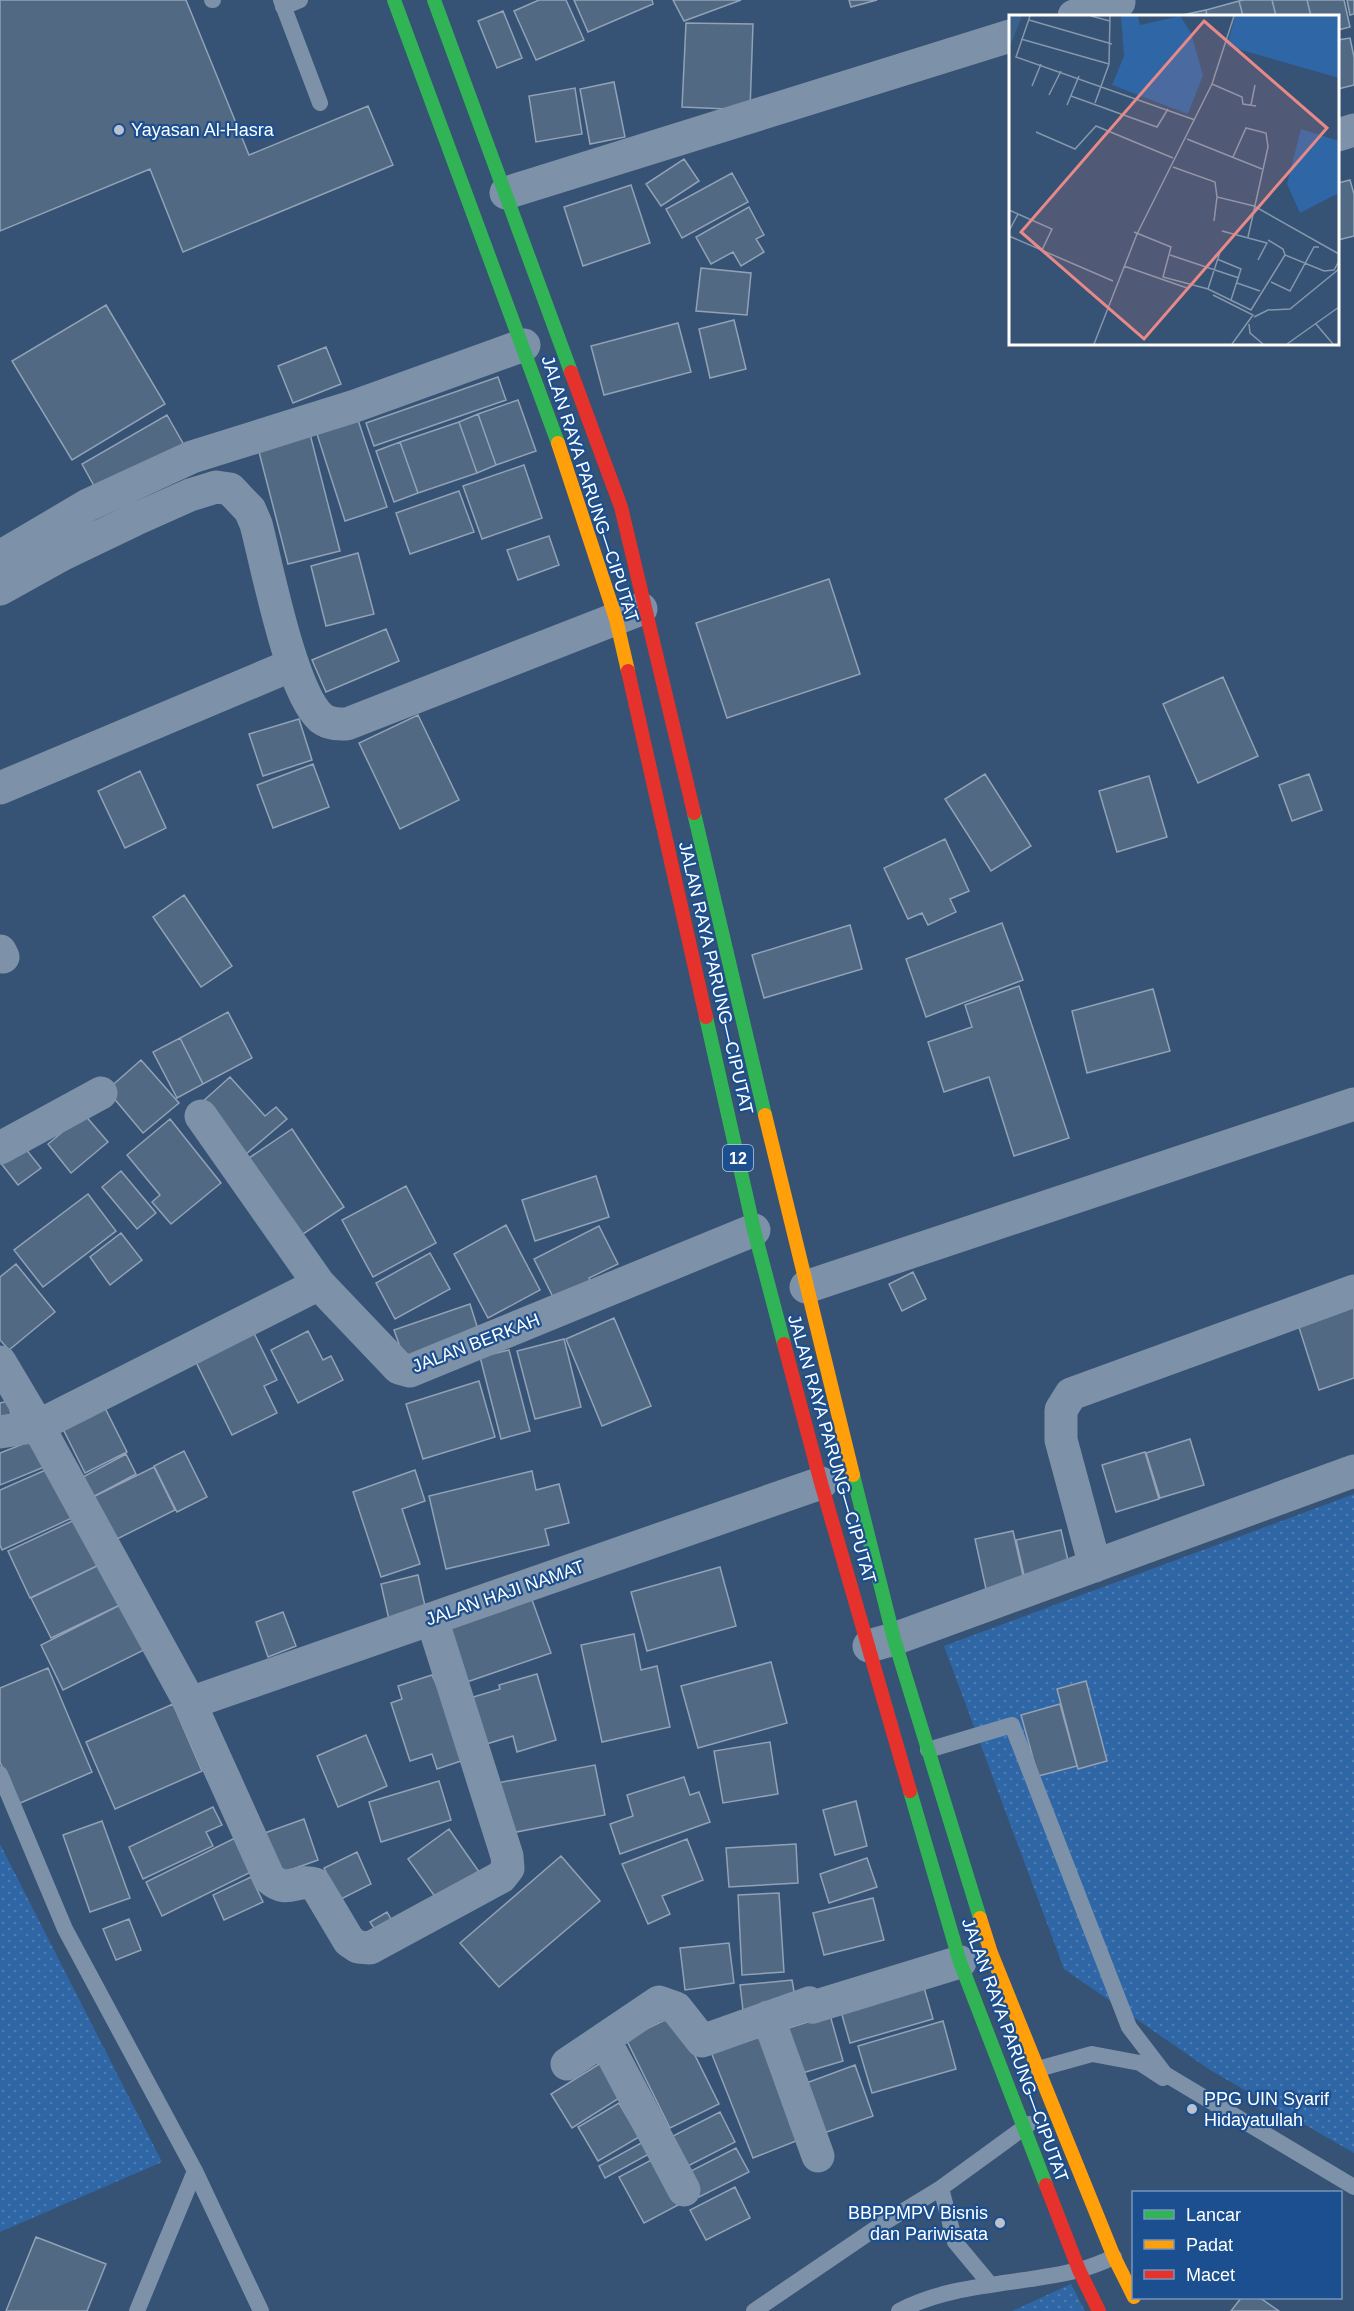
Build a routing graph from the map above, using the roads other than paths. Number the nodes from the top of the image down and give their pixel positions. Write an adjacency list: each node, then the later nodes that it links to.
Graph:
1 (300, 0): 4 (lane)
2 (394, 0): 12 (highway, JALAN RAYA PARUNG—CIPUTAT / 12)
3 (434, 0): 11 (highway, JALAN RAYA PARUNG—CIPUTAT / 12)
4 (282, 3): 8 (lane)
5 (1120, 6): 6 (street)
6 (1079, 15)
7 (1009, 37): 11 (street)
8 (320, 103)
9 (1354, 130): 10 (street)
10 (1339, 135)
11 (506, 193): 15 (highway, JALAN RAYA PARUNG—CIPUTAT / 12)
12 (524, 345): 13 (street); 15 (highway, JALAN RAYA PARUNG—CIPUTAT / 12)
13 (0, 557)
14 (0, 589): 16 (street)
15 (630, 614): 16 (street); 22 (highway, JALAN RAYA PARUNG—CIPUTAT / 12); 22 (highway, JALAN RAYA PARUNG—CIPUTAT / 12)
16 (292, 665): 17 (street)
17 (0, 788)
18 (101, 1093): 21 (street)
19 (1354, 1104): 24 (street)
20 (201, 1116): 23 (street, JALAN BERKAH)
21 (0, 1148)
22 (772, 1225): 23 (street, JALAN BERKAH); 24 (highway, JALAN RAYA PARUNG—CIPUTAT / 12); 30 (highway, JALAN RAYA PARUNG—CIPUTAT / 12)
23 (319, 1284): 27 (street)
24 (806, 1287): 33 (highway, JALAN RAYA PARUNG—CIPUTAT / 12)
25 (1354, 1291): 31 (street)
26 (0, 1362): 27 (street)
27 (38, 1426): 28 (street); 34 (street)
28 (0, 1432)
29 (1354, 1471): 31 (street)
30 (821, 1483): 32 (street, JALAN HAJI NAMAT); 33 (highway, JALAN RAYA PARUNG—CIPUTAT / 12)
31 (1095, 1566): 33 (street)
32 (432, 1618): 34 (street, JALAN HAJI NAMAT); 34 (street)
33 (881, 1643): 35 (highway, JALAN RAYA PARUNG—CIPUTAT / 12); 37 (highway, JALAN RAYA PARUNG—CIPUTAT / 12)
34 (190, 1703)
35 (928, 1750): 41 (highway, JALAN RAYA PARUNG—CIPUTAT / 12); 46 (lane)
36 (0, 1774): 45 (lane)
37 (960, 1962): 38 (street); 43 (highway, JALAN RAYA PARUNG—CIPUTAT / 12)
38 (768, 2017): 39 (street); 44 (street)
39 (604, 2039): 40 (street); 48 (street)
40 (567, 2064)
41 (1038, 2069): 42 (highway, JALAN RAYA PARUNG—CIPUTAT / 12); 49 (lane)
42 (1056, 2114): 43 (lane); 50 (highway, JALAN RAYA PARUNG—CIPUTAT / 12)
43 (1023, 2126): 47 (lane); 51 (highway, JALAN RAYA PARUNG—CIPUTAT / 12)
44 (818, 2156)
45 (195, 2171): 54 (lane); 55 (lane)
46 (1354, 2187)
47 (941, 2188): 52 (lane); 56 (lane)
48 (684, 2190)
49 (1354, 2193)
50 (1114, 2258): 51 (lane); 53 (highway, JALAN RAYA PARUNG—CIPUTAT / 12)
51 (1079, 2270): 52 (lane); 58 (highway, JALAN RAYA PARUNG—CIPUTAT / 12)
52 (990, 2284): 57 (lane)
53 (1132, 2293)
54 (137, 2311)
55 (261, 2311)
56 (754, 2311)
57 (899, 2311)
58 (1099, 2311)

